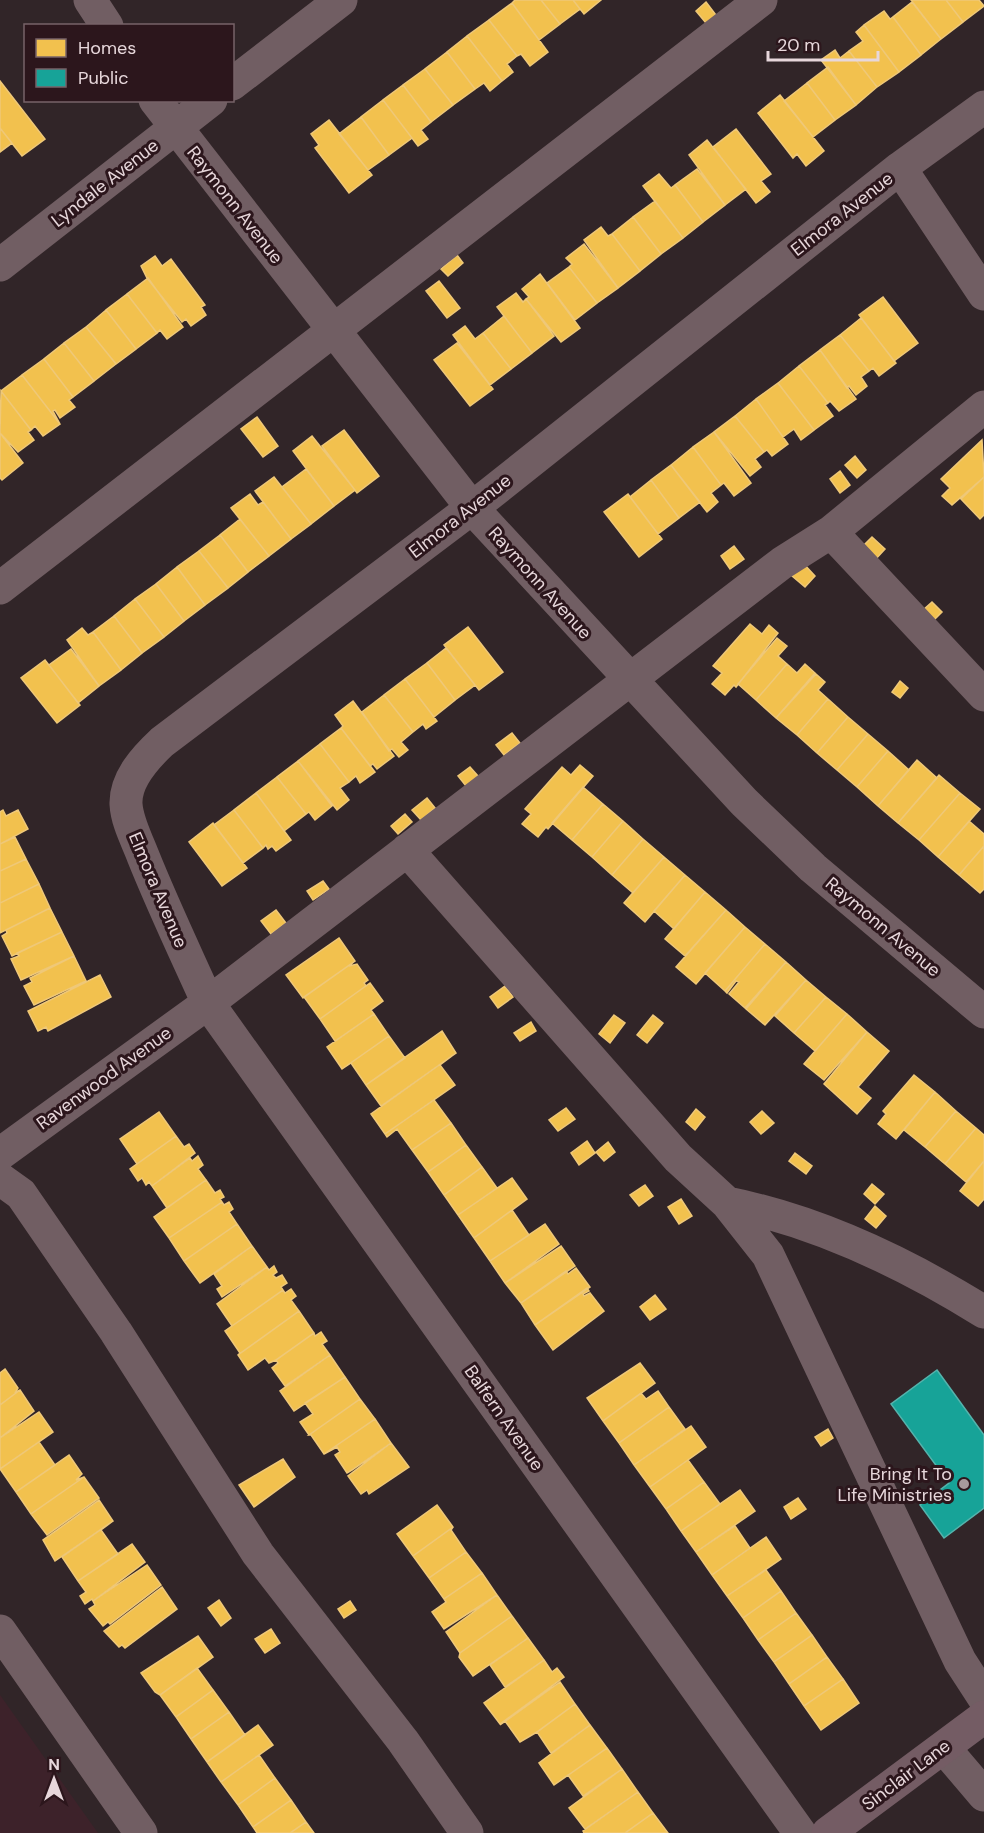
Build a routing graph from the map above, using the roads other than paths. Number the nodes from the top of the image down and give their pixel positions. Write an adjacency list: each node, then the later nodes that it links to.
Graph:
1 (90, 0): 4 (street)
2 (341, 0): 5 (street)
3 (761, 0): 13 (street)
4 (106, 24)
5 (234, 82)
6 (156, 102): 9 (street, Raymonn Avenue)
7 (208, 102): 9 (street, Lyndale Avenue)
8 (984, 107): 10 (street, Elmora Avenue)
9 (175, 128): 11 (street, Lyndale Avenue); 13 (street, Raymonn Avenue)
10 (900, 168): 12 (street); 15 (street, Elmora Avenue)
11 (0, 265)
12 (984, 294)
13 (333, 328): 15 (street, Raymonn Avenue); 17 (street)
14 (984, 407): 16 (street, Ravenwood Avenue)
15 (472, 508): 18 (street, Raymonn Avenue); 21 (street, Elmora Avenue)
16 (831, 532): 18 (street, Ravenwood Avenue); 19 (street)
17 (0, 588)
18 (629, 680): 20 (street, Ravenwood Avenue); 22 (street, Raymonn Avenue)
19 (984, 695)
20 (407, 850): 21 (street, Ravenwood Avenue); 25 (street)
21 (208, 1003): 23 (street, Ravenwood Avenue); 34 (street, Balfern Avenue)
22 (984, 1012)
23 (0, 1154)
24 (0, 1179): 33 (street)
25 (727, 1203): 26 (street); 28 (street)
26 (984, 1312)
27 (0, 1631): 32 (street)
28 (984, 1698)
29 (984, 1717): 30 (main road, Sinclair Lane)
30 (944, 1748): 31 (street); 35 (main road, Sinclair Lane)
31 (984, 1795)
32 (141, 1833)
33 (467, 1833)
34 (800, 1833)
35 (828, 1833)

